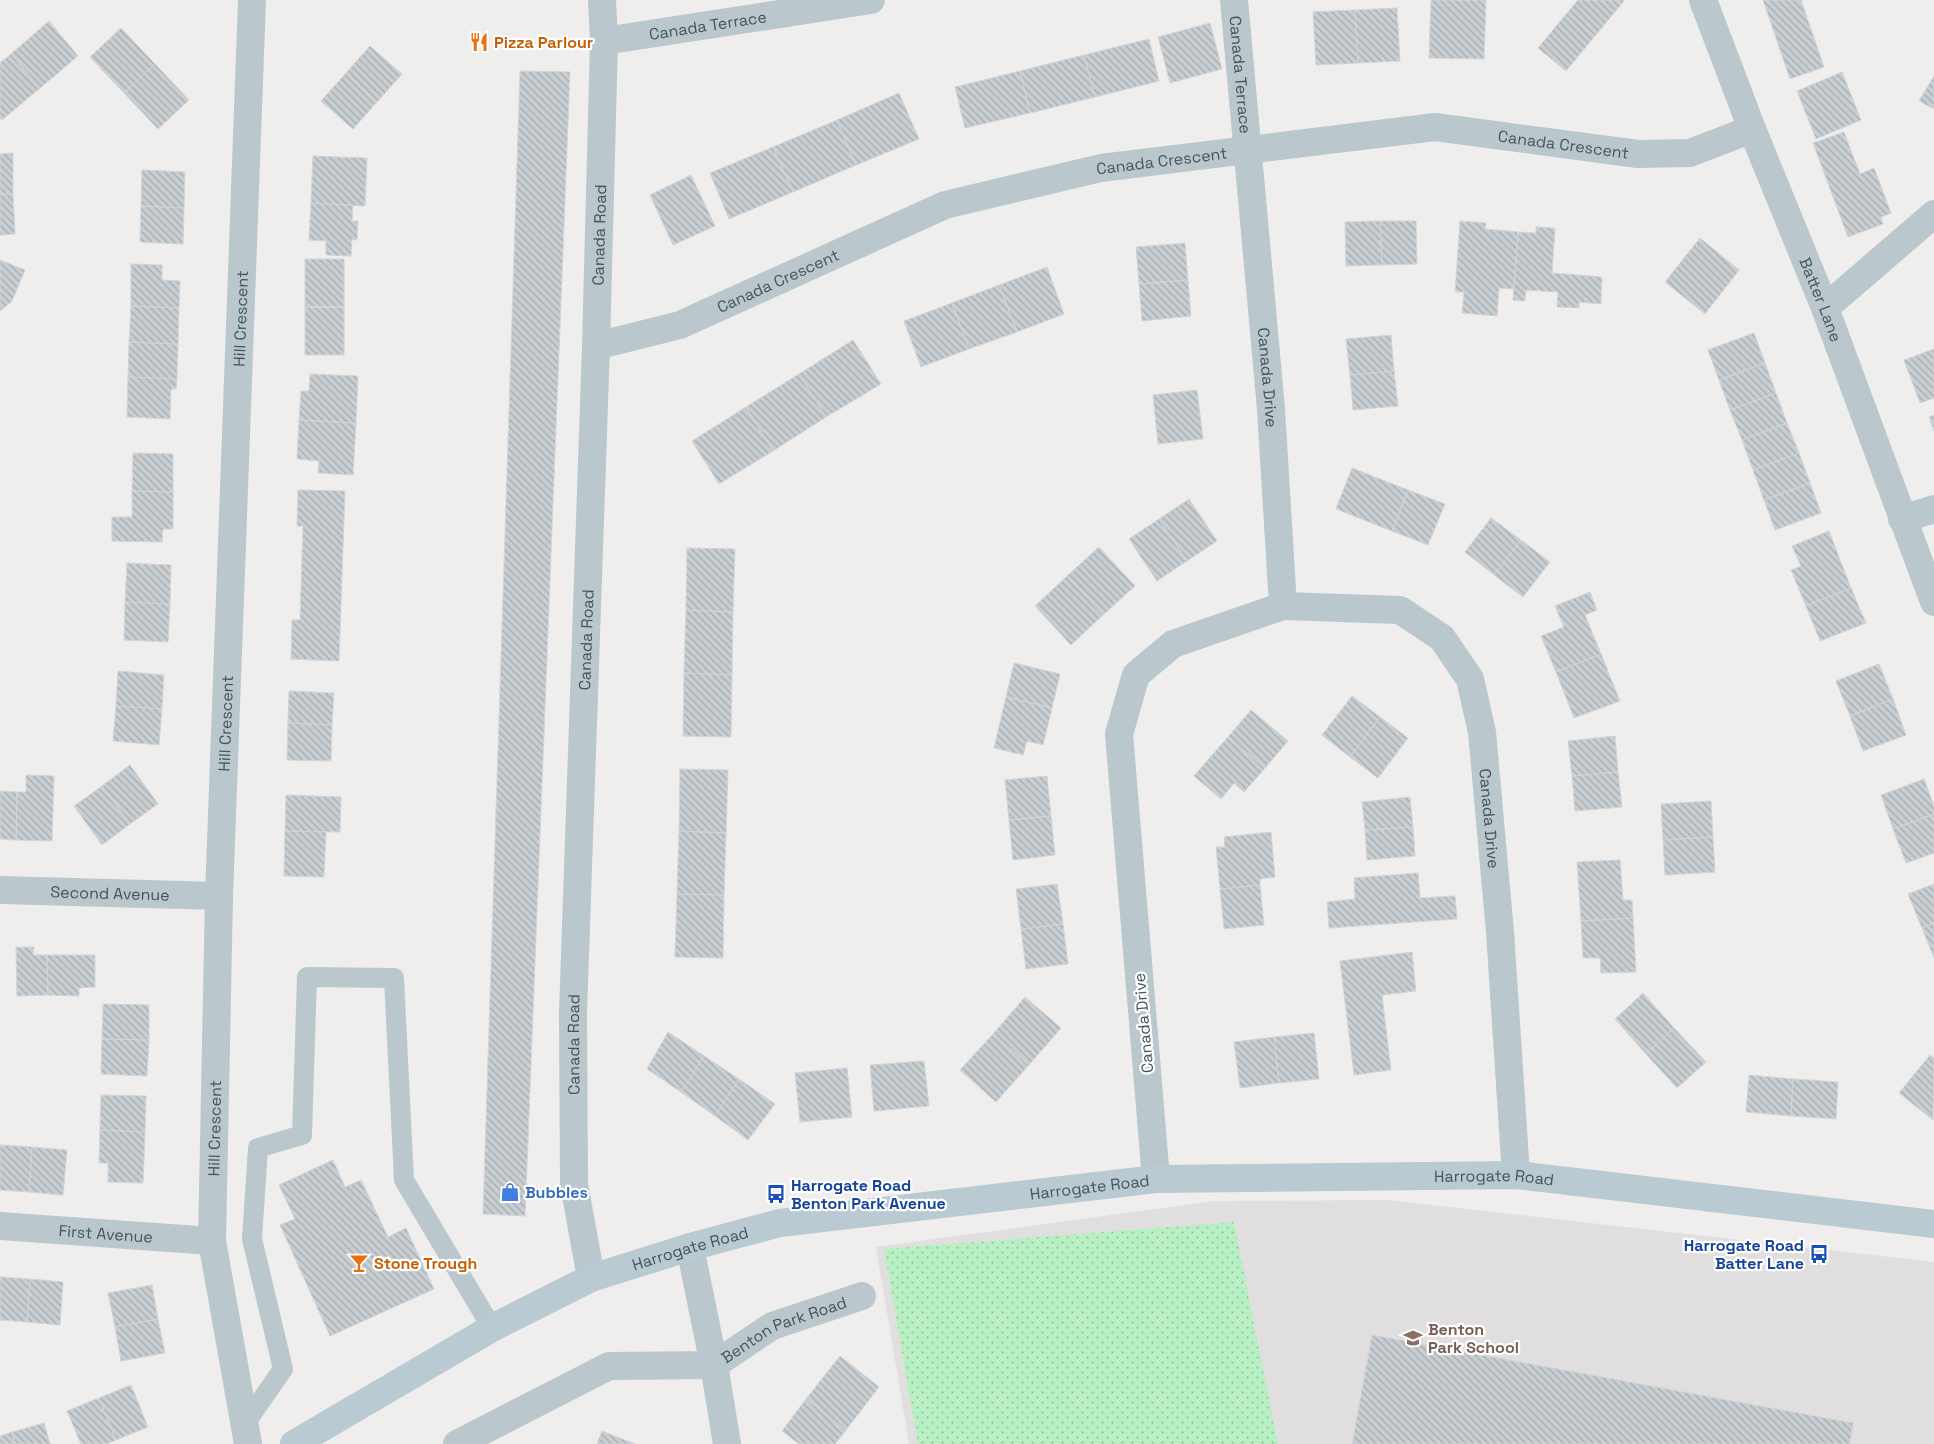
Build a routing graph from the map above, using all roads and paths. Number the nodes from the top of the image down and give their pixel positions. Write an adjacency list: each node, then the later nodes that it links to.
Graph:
1 (252, 0): 17 (street, Hill Crescent)
2 (602, 0): 6 (street, Canada Road)
3 (871, 0): 6 (street, Canada Terrace)
4 (1234, 0): 8 (street, Canada Terrace)
5 (1703, 0): 7 (street, Batter Lane)
6 (604, 41): 11 (street, Canada Road)
7 (1752, 129): 8 (street, Canada Crescent); 10 (street, Batter Lane)
8 (1247, 150): 11 (street, Canada Crescent); 15 (street, Canada Drive)
9 (1934, 214): 10 (street)
10 (1825, 308): 13 (street, Batter Lane)
11 (596, 346): 24 (street, Canada Road)
12 (1934, 509): 13 (street)
13 (1902, 519): 14 (street, Batter Lane)
14 (1934, 602)
15 (1283, 606): 18 (street, Canada Drive); 19 (street, Canada Drive)
16 (0, 890): 17 (street, Second Avenue)
17 (219, 896): 22 (street, Hill Crescent)
18 (1516, 1175): 19 (main road, Harrogate Road); 20 (main road, Harrogate Road)
19 (1156, 1179): 23 (main road, Harrogate Road)
20 (1934, 1224)
21 (0, 1226): 22 (street, First Avenue)
22 (212, 1241): 28 (street, Hill Crescent)
23 (690, 1247): 24 (main road, Harrogate Road); 27 (street)
24 (591, 1278): 26 (main road, Harrogate Road)
25 (862, 1296): 27 (street, Benton Park Road)
26 (492, 1328): 28 (lane); 29 (main road, Harrogate Road)
27 (714, 1365): 30 (street, Benton Park Road); 31 (street)
28 (246, 1434)
29 (294, 1444)
30 (458, 1444)
31 (727, 1444)

